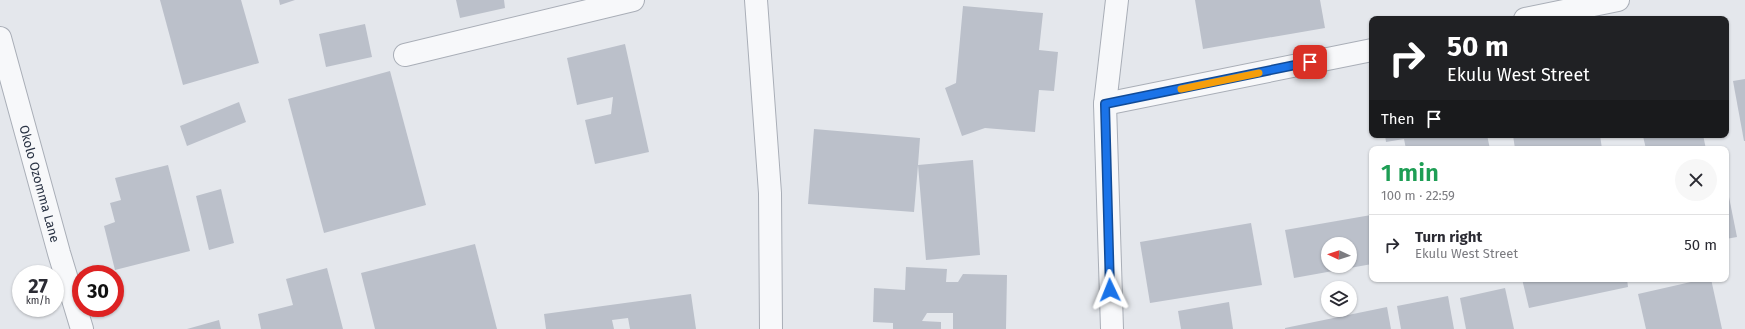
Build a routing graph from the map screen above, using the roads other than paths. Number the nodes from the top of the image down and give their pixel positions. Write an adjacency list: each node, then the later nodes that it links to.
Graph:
1 (633, 0): 8 (street)
2 (756, 0): 11 (street)
3 (1117, 0): 9 (street)
4 (1618, 0): 5 (street)
5 (1540, 16)
6 (0, 38): 10 (street, Okolo Ozomma Lane)
7 (1369, 51): 9 (street)
8 (405, 55)
9 (1105, 104): 12 (street)
10 (82, 329)
11 (771, 329)
12 (1112, 329)

